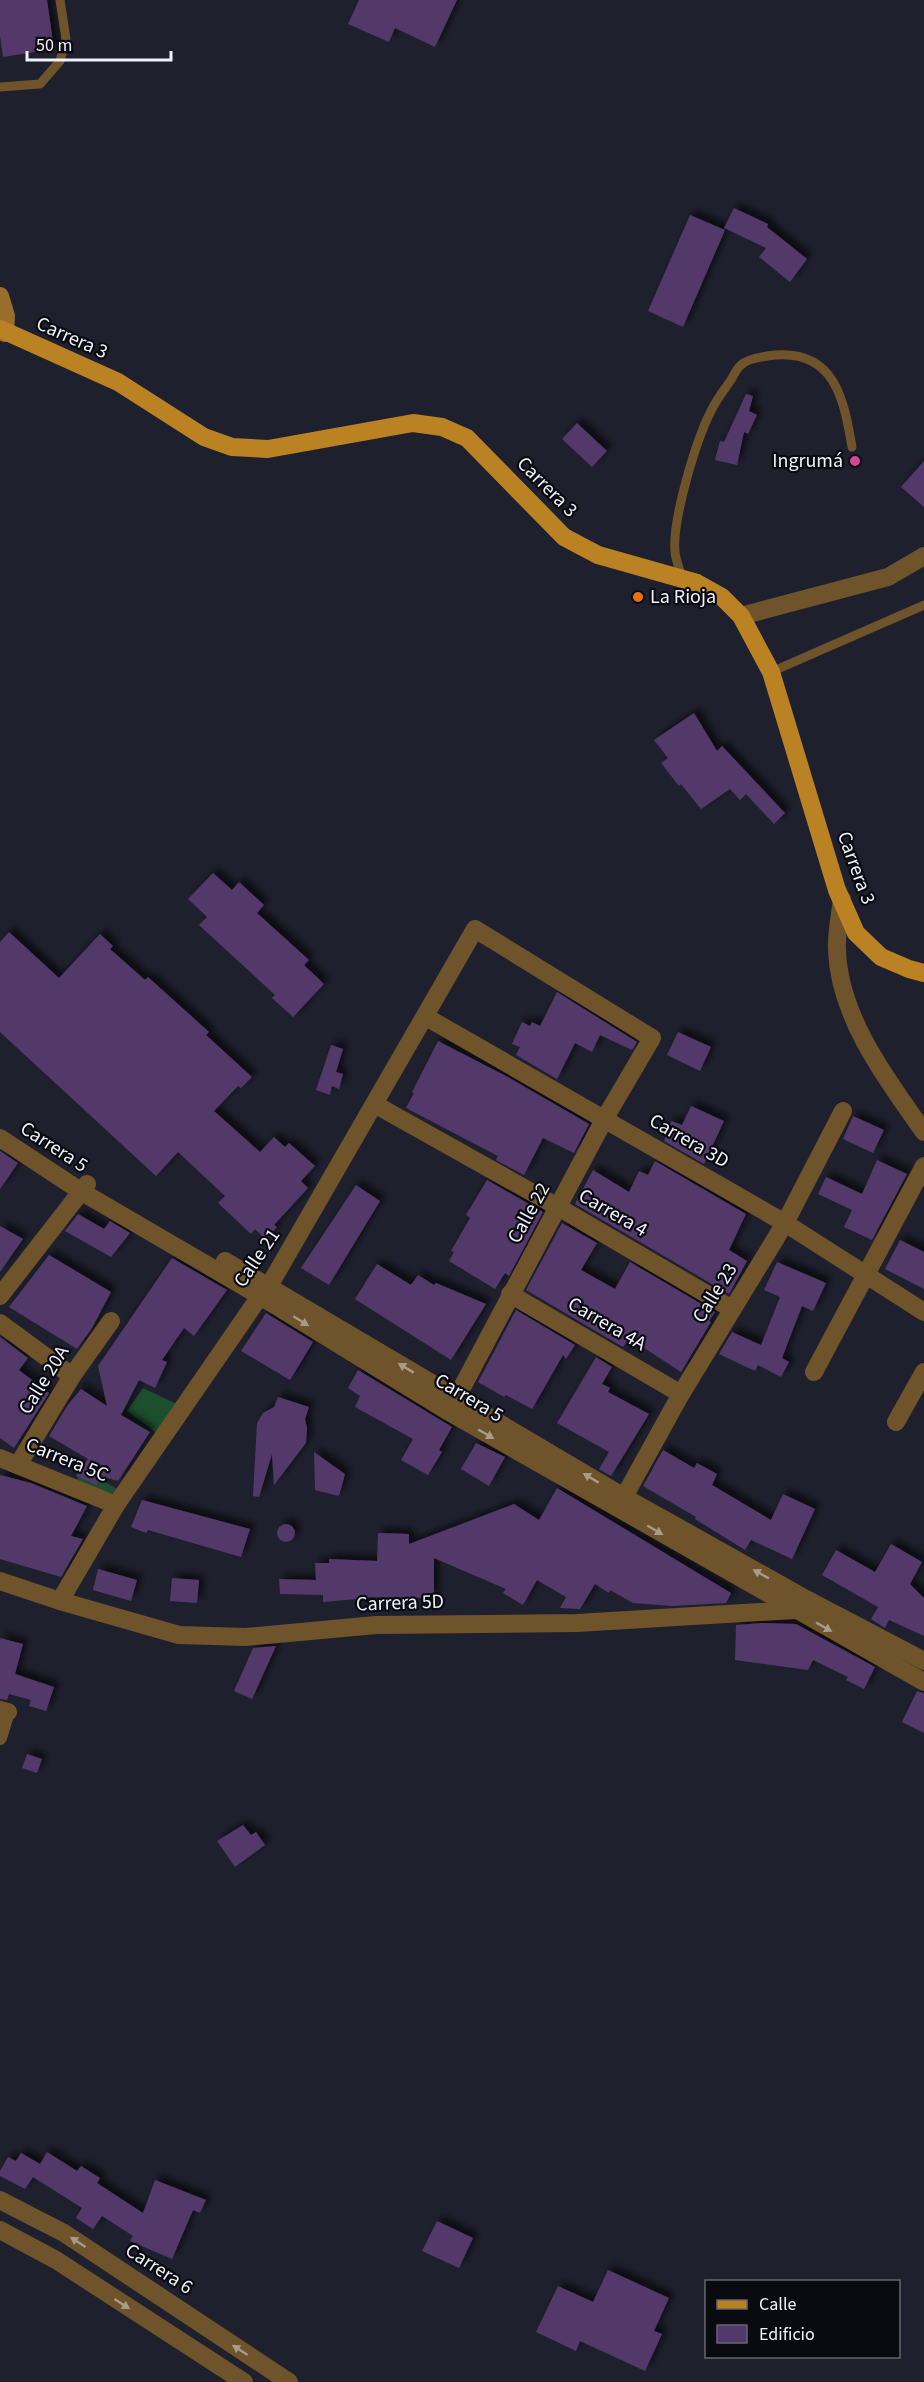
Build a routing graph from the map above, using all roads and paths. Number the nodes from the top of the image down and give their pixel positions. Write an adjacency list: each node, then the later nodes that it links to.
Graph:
1 (60, 0): 2 (lane)
2 (0, 87)
3 (0, 296): 4 (main road)
4 (3, 331): 7 (main road, Carrera 3)
5 (852, 447): 7 (lane)
6 (924, 556): 9 (street)
7 (682, 579): 9 (main road, Carrera 3)
8 (924, 605): 10 (lane)
9 (741, 616): 10 (main road, Carrera 3)
10 (771, 672): 11 (main road, Carrera 3)
11 (842, 899): 12 (main road, Carrera 3); 19 (street)
12 (924, 973)
13 (426, 1017): 14 (street, Calle 21); 15 (street, Calle 21); 17 (street, Carrera 3D)
14 (652, 1038): 17 (street, Calle 22)
15 (376, 1105): 23 (street, Carrera 4); 26 (street, Calle 21)
16 (843, 1111): 24 (street, Calle 23)
17 (605, 1119): 23 (street, Calle 22); 24 (street, Carrera 3D)
18 (0, 1125): 22 (street, Carrera 5)
19 (924, 1132)
20 (0, 1138): 22 (street, Carrera 5)
21 (924, 1166): 25 (street)
22 (85, 1188): 26 (street, Carrera 5); 28 (street)
23 (558, 1208): 27 (street, Calle 22); 29 (street, Carrera 4)
24 (785, 1223): 25 (street, Carrera 3D); 29 (street, Calle 23)
25 (867, 1276): 30 (street, Carrera 3D); 33 (street)
26 (265, 1291): 37 (street, Carrera 5); 42 (street, Calle 21)
27 (510, 1294): 36 (street, Carrera 4A); 37 (street, Calle 22)
28 (0, 1296)
29 (732, 1309): 36 (street, Calle 23)
30 (924, 1312)
31 (111, 1321): 35 (street, Calle 20A)
32 (0, 1323): 35 (street)
33 (814, 1372)
34 (924, 1372): 38 (street)
35 (72, 1376): 40 (street, Calle 20A)
36 (681, 1394): 41 (street, Calle 23)
37 (453, 1405): 41 (street, Carrera 5, one-way to 37); 45 (street, Carrera 5, one-way to 45)
38 (896, 1422)
39 (0, 1458): 40 (street, Carrera 5C)
40 (18, 1465): 42 (street, Carrera 5C)
41 (624, 1497): 45 (street, Carrera 5, one-way to 41)
42 (116, 1505): 44 (street, Calle 21)
43 (0, 1581): 44 (street, Carrera 5D)
44 (60, 1601): 45 (street, Carrera 5D)
45 (800, 1604): 46 (street, Carrera 5); 47 (street, Carrera 5, one-way to 47)
46 (924, 1661)
47 (921, 1678)
48 (4, 1711): 49 (street)
49 (0, 1738)
50 (0, 2200): 53 (street, Carrera 6, one-way to 50)
51 (0, 2230): 52 (street, one-way to 52)
52 (244, 2382)
53 (289, 2382)

